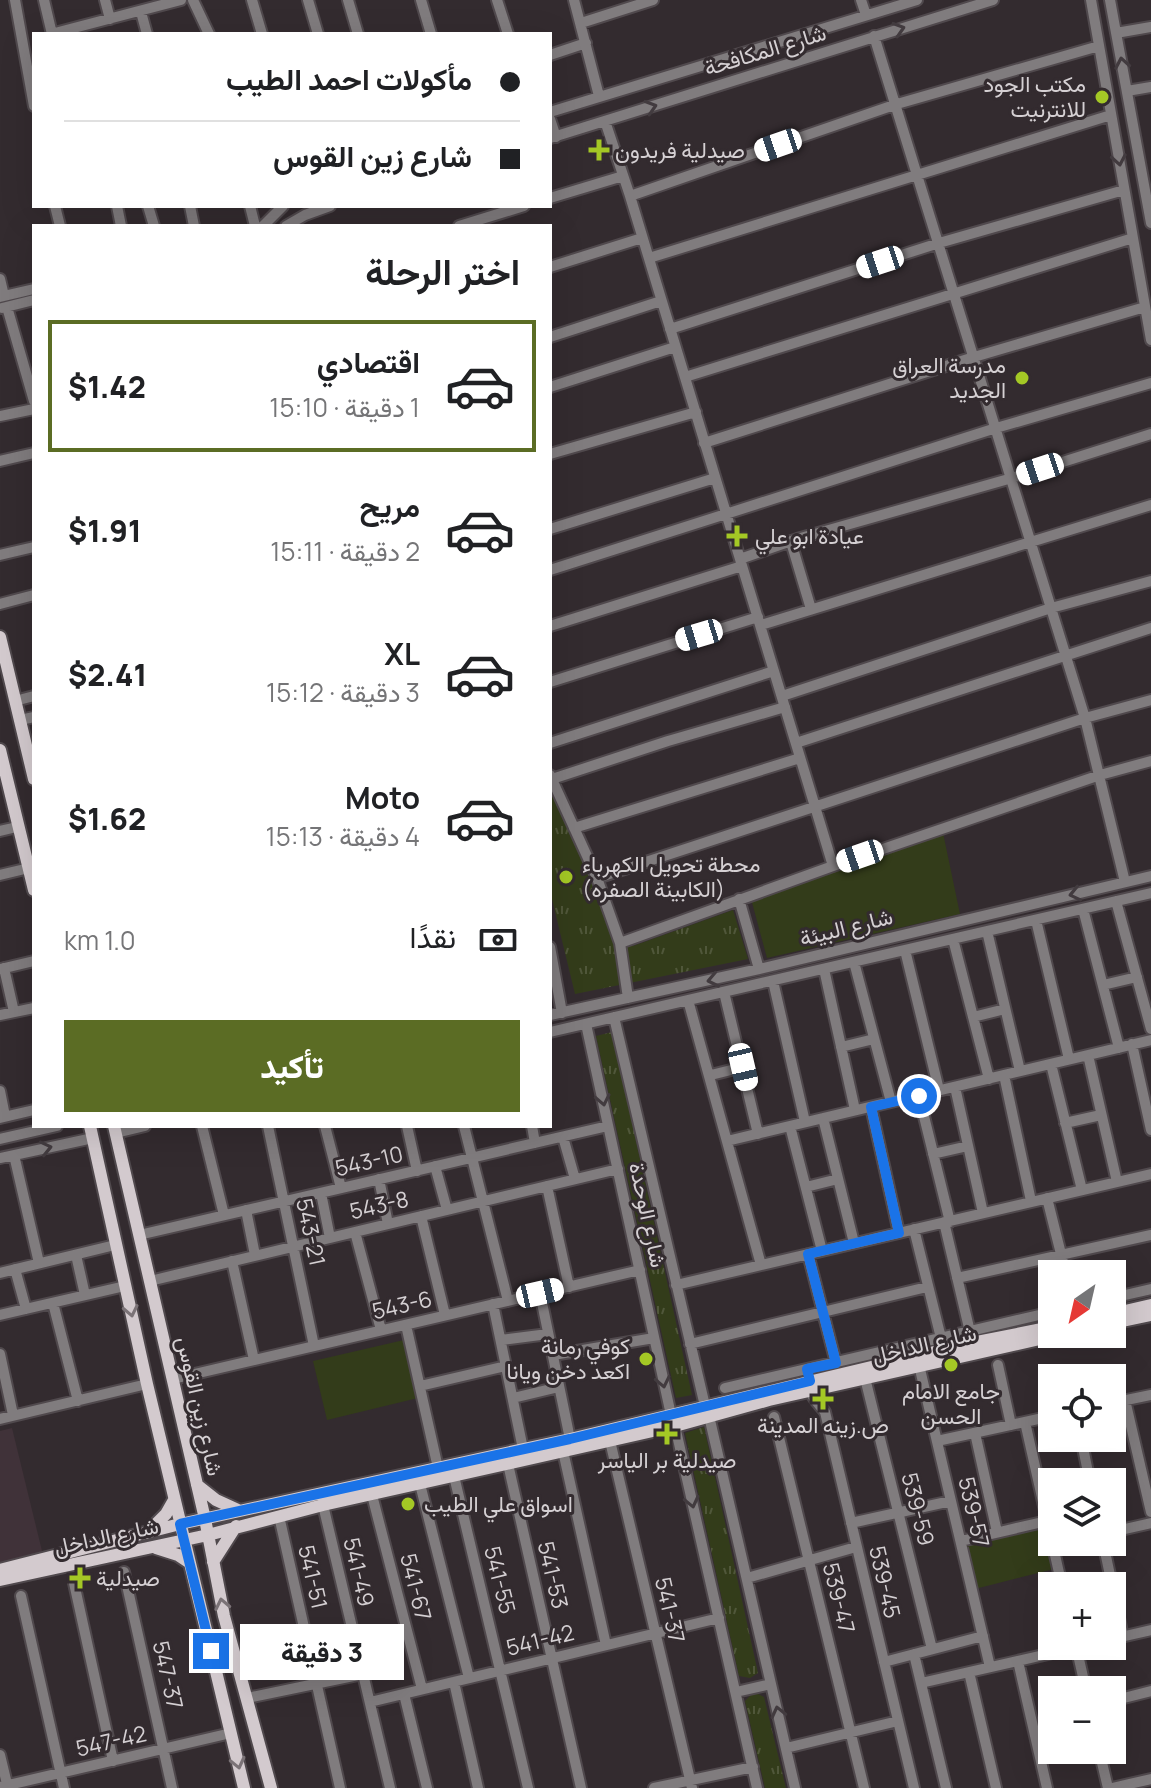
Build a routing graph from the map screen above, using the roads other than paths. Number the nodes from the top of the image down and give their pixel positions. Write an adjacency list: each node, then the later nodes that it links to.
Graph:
1 (15, 0): 36 (street)
2 (44, 0): 25 (street)
3 (105, 0): 21 (street)
4 (181, 0): 19 (street)
5 (193, 0): 27 (street)
6 (252, 0): 28 (street)
7 (308, 0): 29 (street)
8 (348, 0): 30 (street)
9 (421, 0): 31 (street)
10 (497, 0): 32 (street)
11 (574, 0): 22 (street)
12 (653, 0): 18 (street)
13 (861, 0): 20 (street)
14 (917, 0): 20 (street, شارع المكافحة)
15 (993, 0): 34 (street, شارع المكافحة, one-way to 15)
16 (1091, 0): 38 (street)
17 (1110, 0): 33 (street)
18 (641, 2): 22 (street)
19 (141, 12): 21 (street); 26 (street)
20 (866, 15): 43 (street, شارع المكافحة)
21 (110, 19): 24 (street)
22 (581, 23): 37 (street)
23 (1151, 27): 33 (street)
24 (80, 30)
25 (52, 32)
26 (146, 32)
27 (208, 32)
28 (261, 32)
29 (317, 32)
30 (357, 32)
31 (430, 32)
32 (507, 32)
33 (1116, 33): 41 (street, one-way to 33)
34 (874, 36): 44 (street); 47 (street, شارع المكافحة, one-way to 34)
35 (32, 38): 36 (street)
36 (22, 41): 42 (street)
37 (586, 43): 39 (street); 43 (street)
38 (1099, 46): 44 (street); 46 (street)
39 (552, 54)
40 (1151, 87): 41 (street)
41 (1127, 91): 50 (street)
42 (32, 95)
43 (599, 96): 45 (street, شارع المكافحة)
44 (897, 104): 51 (street); 54 (street)
45 (552, 111)
46 (1111, 115): 51 (street); 53 (street, one-way to 53)
47 (605, 121): 48 (street, شارع المكافحة); 52 (street)
48 (553, 137)
49 (1151, 152): 50 (street)
50 (1138, 154): 59 (street)
51 (918, 174): 66 (street); 67 (street)
52 (623, 176): 54 (street); 55 (street)
53 (1124, 190): 60 (street); 66 (street)
54 (630, 196): 64 (street)
55 (552, 197)
56 (281, 208): 62 (street)
57 (326, 208): 61 (street)
58 (518, 208): 63 (street)
59 (1150, 219): 60 (street)
60 (1129, 220): 65 (street)
61 (299, 223)
62 (265, 224)
63 (466, 224)
64 (642, 238): 67 (street); 68 (street)
65 (1133, 238): 71 (street); 75 (street)
66 (939, 243): 71 (street); 76 (street)
67 (649, 258): 73 (street)
68 (552, 266)
69 (0, 279): 74 (street)
70 (32, 290): 74 (street)
71 (954, 291): 80 (street); 81 (street)
72 (32, 300): 74 (street)
73 (661, 301): 76 (street); 77 (street)
74 (3, 302): 84 (street)
75 (1145, 307): 78 (street); 80 (street)
76 (670, 329): 79 (street)
77 (552, 336)
78 (1151, 340)
79 (675, 347): 81 (street); 83 (street)
80 (974, 357): 88 (street); 90 (street)
81 (685, 377): 86 (street)
82 (1151, 383): 88 (street)
83 (552, 386)
84 (32, 395)
85 (32, 409): 87 (street)
86 (696, 412): 90 (street); 92 (street)
87 (0, 416)
88 (996, 428): 95 (street); 97 (street)
89 (1151, 434): 95 (street)
90 (704, 443): 94 (street)
91 (32, 453): 93 (street)
92 (552, 453)
93 (0, 461)
94 (715, 478): 97 (street); 98 (street)
95 (1012, 478): 99 (street); 100 (street)
96 (1151, 505): 99 (street)
97 (727, 515): 103 (street); 104 (street)
98 (552, 528)
99 (1031, 541): 108 (street); 109 (street)
100 (791, 542): 103 (street); 109 (street)
101 (32, 547): 102 (street)
102 (0, 555)
103 (741, 563): 110 (street); 111 (street)
104 (552, 569)
105 (1151, 581): 108 (street)
106 (32, 596): 107 (street)
107 (0, 604)
108 (1051, 608): 114 (street); 120 (street)
109 (811, 609): 110 (street)
110 (760, 621): 115 (street); 116 (street)
111 (552, 625)
112 (1151, 628): 114 (street)
113 (0, 637): 119 (main road)
114 (1066, 655): 122 (street); 125 (street)
115 (774, 671): 120 (street); 124 (street)
116 (552, 681)
117 (32, 697): 119 (street)
118 (1151, 700): 122 (street)
119 (15, 701): 123 (main road)
120 (784, 702): 125 (street); 131 (street)
121 (32, 717): 123 (street)
122 (1085, 718): 130 (street); 133 (street)
123 (20, 720): 129 (main road)
124 (552, 742)
125 (796, 743): 127 (street)
126 (0, 750): 134 (main road)
127 (800, 758): 133 (street); 135 (street)
128 (1151, 761): 130 (street)
129 (32, 771)
130 (1100, 775): 137 (street); 143 (street)
131 (552, 777)
132 (552, 779): 135 (street)
133 (815, 806): 137 (street); 141 (street)
134 (17, 827): 136 (street); 138 (main road)
135 (574, 828): 141 (street)
136 (0, 831)
137 (833, 866): 145 (street)
138 (29, 868): 139 (street); 142 (main road)
139 (0, 875)
140 (1151, 876): 143 (street, شارع البيئة)
141 (597, 878): 152 (street)
142 (32, 881)
143 (1125, 882): 149 (street, شارع البيئة, one-way to 149)
144 (1151, 893): 146 (street, شارع البيئة)
145 (739, 899): 152 (street); 157 (street)
146 (1116, 901): 147 (street, شارع البيئة); 159 (street)
147 (1083, 909): 148 (street, شارع البيئة); 161 (street)
148 (1036, 920): 150 (street, شارع البيئة); 183 (street)
149 (939, 925): 151 (street); 157 (street, شارع البيئة)
150 (987, 931): 151 (street, شارع البيئة); 167 (street)
151 (948, 940): 153 (street, شارع البيئة); 173 (street)
152 (620, 943): 164 (street)
153 (905, 950): 155 (street, شارع البيئة); 191 (street)
154 (32, 962): 156 (street)
155 (854, 962): 158 (street, شارع البيئة); 177 (street)
156 (2, 969): 168 (street)
157 (759, 969): 164 (street, شارع البيئة, one-way to 164)
158 (824, 969): 160 (street, شارع البيئة); 180 (street)
159 (1137, 977): 161 (street); 175 (street)
160 (773, 981): 163 (street, شارع البيئة); 201 (street)
161 (1103, 985): 181 (street)
162 (554, 986): 169 (street)
163 (724, 992): 165 (street, شارع البيئة); 185 (street)
164 (628, 998): 169 (street, شارع البيئة)
165 (688, 1000): 172 (street, شارع البيئة); 187 (street)
166 (32, 1008): 168 (street)
167 (1005, 1009): 173 (street); 186 (street)
168 (14, 1012): 170 (street)
169 (562, 1013): 171 (street, شارع البيئة)
170 (0, 1015)
171 (552, 1015)
172 (614, 1017): 174 (street, شارع البيئة); 274 (street, شارع الوحدة)
173 (973, 1017): 189 (street)
174 (586, 1024): 176 (street, شارع البيئة); 203 (street, شارع الوحدة, one-way to 203)
175 (1151, 1029)
176 (552, 1032)
177 (874, 1039): 180 (street); 194 (street)
178 (1151, 1040): 179 (street)
179 (1132, 1044): 181 (street); 213 (street)
180 (841, 1047): 197 (street)
181 (1119, 1048): 182 (street)
182 (1088, 1055): 183 (street); 198 (street)
183 (1069, 1059): 184 (street)
184 (1051, 1064): 186 (street); 202 (street)
185 (743, 1067): 187 (street); 215 (street)
186 (1020, 1071): 188 (street)
187 (711, 1075): 218 (street)
188 (1004, 1075): 189 (street); 243 (street)
189 (989, 1079): 190 (street)
190 (955, 1087): 191 (street); 220 (street)
191 (939, 1090): 193 (street)
192 (0, 1091): 199 (street)
193 (919, 1096): 194 (street); 221 (street)
194 (891, 1102): 195 (street)
195 (871, 1107): 197 (street); 253 (street)
196 (32, 1110): 199 (street)
197 (855, 1110): 200 (street)
198 (1101, 1115): 202 (street); 232 (street)
199 (3, 1117)
200 (823, 1118): 201 (street); 231 (street)
201 (805, 1122): 204 (street)
202 (1065, 1123): 237 (street)
203 (608, 1126): 216 (street, 543-10); 226 (street, شارع الوحدة)
204 (790, 1126): 215 (street); 235 (street)
205 (48, 1128): 217 (street)
206 (202, 1128): 247 (street)
207 (268, 1128): 241 (street, 543-21)
208 (326, 1128): 236 (street)
209 (407, 1128): 227 (street)
210 (464, 1128): 224 (street)
211 (532, 1128): 219 (street)
212 (115, 1129): 234 (main road, شارع زين القوس)
213 (1151, 1130)
214 (91, 1132): 222 (street, one-way to 214); 238 (main road)
215 (758, 1134): 218 (street)
216 (563, 1137): 219 (street, 543-10); 230 (street)
217 (0, 1139)
218 (727, 1141): 268 (street)
219 (535, 1143): 224 (street, 543-10)
220 (968, 1146): 221 (street); 246 (street)
221 (933, 1154): 249 (street)
222 (14, 1155): 223 (street); 267 (street)
223 (0, 1158)
224 (471, 1158): 225 (street, 543-10); 242 (street)
225 (435, 1166): 227 (street, 543-10); 245 (street)
226 (618, 1169): 230 (street, 543-8); 270 (street, شارع الوحدة)
227 (417, 1171): 229 (street, 543-10)
228 (1151, 1174): 232 (street)
229 (379, 1179): 236 (street, 543-10); 250 (street)
230 (575, 1179): 233 (street, 543-8)
231 (838, 1179): 235 (street); 257 (street)
232 (1117, 1182): 237 (street)
233 (547, 1186): 242 (street, 543-8); 276 (street)
234 (128, 1187): 238 (main road); 254 (main road, شارع زين القوس)
235 (806, 1187): 260 (street)
236 (341, 1188): 239 (street, 543-10)
237 (1082, 1190): 240 (street)
238 (104, 1192): 258 (main road)
239 (321, 1193): 241 (street, 543-10); 256 (street)
240 (1047, 1198): 243 (street); 264 (street)
241 (284, 1201): 244 (street, 543-10); 259 (street, 543-21)
242 (483, 1201): 245 (street, 543-8); 282 (street)
243 (1031, 1201): 246 (street)
244 (246, 1210): 247 (street, 543-10); 263 (street)
245 (447, 1210): 248 (street, 543-8)
246 (983, 1213): 249 (street)
247 (224, 1215): 254 (street, 543-10)
248 (421, 1216): 250 (street, 543-8); 290 (street)
249 (947, 1222): 251 (street); 272 (street)
250 (388, 1224): 252 (street, 543-8)
251 (914, 1229): 253 (street); 277 (street)
252 (355, 1232): 256 (street, 543-8); 295 (street)
253 (899, 1233): 257 (street)
254 (139, 1235): 273 (main road, شارع زين القوس)
255 (1151, 1235): 264 (street)
256 (330, 1238): 259 (street, 543-8)
257 (854, 1243): 260 (street)
258 (115, 1245): 262 (street); 275 (main road)
259 (293, 1246): 263 (street, 543-8); 304 (street, 543-21)
260 (822, 1251): 261 (street)
261 (808, 1254): 268 (street); 288 (street)
262 (76, 1255): 267 (street); 280 (street)
263 (255, 1255): 266 (street, 543-8)
264 (1061, 1255): 265 (street); 272 (street)
265 (1062, 1260)
266 (232, 1261): 273 (street, 543-8); 307 (street)
267 (39, 1263): 269 (street)
268 (761, 1265): 274 (street)
269 (15, 1269): 271 (street); 286 (street)
270 (640, 1270): 276 (street, 543-6); 299 (street, شارع الوحدة)
271 (0, 1273)
272 (957, 1278): 297 (street)
273 (150, 1281): 313 (main road, شارع زين القوس)
274 (676, 1285): 303 (street, شارع الوحدة)
275 (125, 1286): 280 (street); 315 (main road, one-way to 315)
276 (569, 1287): 279 (street, 543-6)
277 (927, 1287): 288 (street); 300 (street)
278 (1151, 1289): 281 (street)
279 (540, 1293): 282 (street, 543-6); 298 (street)
280 (85, 1295): 283 (street)
281 (1126, 1295)
282 (508, 1301): 284 (street, 543-6)
283 (53, 1303): 286 (street); 322 (street)
284 (493, 1304): 290 (street, 543-6); 302 (street)
285 (1151, 1305): 287 (main road)
286 (26, 1309): 289 (street)
287 (1126, 1311)
288 (821, 1312): 303 (street); 308 (street)
289 (0, 1315)
290 (445, 1315): 294 (street, 543-6)
291 (1038, 1315): 297 (street)
292 (1151, 1315): 293 (main road)
293 (1126, 1320)
294 (406, 1325): 295 (street, 543-6); 316 (street)
295 (381, 1330): 304 (street, 543-6)
296 (1038, 1330): 314 (main road, شارع الداخل)
297 (970, 1332): 300 (street)
298 (548, 1334): 302 (street); 306 (street)
299 (654, 1338): 306 (street); 329 (street, شارع الوحدة, one-way to 329)
300 (941, 1338): 308 (street)
301 (1038, 1339): 309 (main road, شارع الداخل)
302 (501, 1340): 311 (street)
303 (690, 1344): 324 (street, شارع الوحدة)
304 (314, 1346): 307 (street, 543-6)
305 (0, 1354): 325 (street)
306 (553, 1355): 317 (street)
307 (254, 1360): 313 (street, 543-6)
308 (836, 1363): 314 (street)
309 (919, 1365): 312 (main road, شارع الداخل); 335 (street, 539-57)
310 (998, 1365): 331 (street)
311 (506, 1366): 316 (street); 320 (street)
312 (865, 1378): 314 (main road, شارع الداخل); 350 (street, 539-59)
313 (173, 1379): 315 (main road); 343 (main road, شارع زين القوس)
314 (809, 1380): 318 (street); 324 (main road, شارع الداخل); 353 (street, 539-45)
315 (147, 1384): 322 (street); 345 (main road)
316 (420, 1386): 339 (street)
317 (559, 1387): 320 (street); 333 (street)
318 (725, 1388)
319 (1151, 1395): 321 (street)
320 (513, 1398): 336 (street)
321 (1126, 1400)
322 (78, 1401): 325 (street)
323 (1126, 1404): 349 (street)
324 (707, 1411): 329 (main road, شارع الداخل); 370 (street, شارع الوحدة)
325 (13, 1415): 327 (street)
326 (774, 1417): 365 (street, 539-47)
327 (0, 1419)
328 (1038, 1419): 330 (street)
329 (673, 1420): 333 (main road, شارع الداخل); 334 (main road, شارع الداخل); 374 (street, شارع الوحدة, one-way to 374)
330 (1025, 1422): 331 (street); 341 (street)
331 (1011, 1425): 332 (street)
332 (975, 1433): 335 (street); 359 (street)
333 (570, 1439): 336 (main road, شارع الداخل)
334 (610, 1441): 337 (main road, شارع الداخل); 376 (street, 541-37)
335 (937, 1441): 346 (street, 539-57)
336 (523, 1449): 339 (main road, شارع الداخل)
337 (563, 1451): 338 (main road, شارع الداخل); 379 (street)
338 (508, 1464): 340 (main road, شارع الداخل); 383 (street, 541-53)
339 (438, 1468): 348 (main road, شارع الداخل)
340 (454, 1476): 342 (main road, شارع الداخل); 387 (street, 541-55)
341 (1038, 1480)
342 (420, 1484): 344 (main road, شارع الداخل); 390 (street)
343 (197, 1485): 348 (main road); 352 (main road, شارع زين القوس)
344 (372, 1495): 347 (main road, شارع الداخل); 395 (street, 541-67)
345 (174, 1500): 356 (main road); 362 (main road)
346 (951, 1501): 350 (street); 363 (street, 539-57)
347 (323, 1505): 351 (main road, شارع الداخل); 389 (street, 541-49)
348 (240, 1511): 352 (main road, شارع الداخل)
349 (1151, 1512)
350 (898, 1513): 353 (street); 380 (street, 539-59)
351 (279, 1516): 357 (main road, شارع الداخل); 393 (street, 541-51)
352 (205, 1519): 356 (main road, شارع الداخل); 360 (main road, شارع زين القوس)
353 (851, 1523): 364 (street, 539-45)
354 (1038, 1523): 359 (street)
355 (1151, 1523): 358 (street)
356 (180, 1524): 361 (main road); 362 (main road, شارع الداخل)
357 (236, 1526): 360 (main road, شارع الداخل); 366 (main road)
358 (1126, 1529)
359 (997, 1532): 363 (street)
360 (208, 1535): 361 (main road, شارع الداخل); 366 (main road, شارع زين القوس)
361 (185, 1540): 362 (main road, شارع الداخل); 367 (main road)
362 (147, 1541): 367 (main road); 368 (main road, شارع الداخل); 371 (main road, شارع الداخل)
363 (961, 1541): 377 (street, 539-57)
364 (856, 1547): 365 (street); 385 (street, 539-45)
365 (809, 1560): 370 (street); 403 (street, 539-47)
366 (213, 1562): 400 (main road, شارع زين القوس, one-way to 366)
367 (190, 1563): 404 (main road)
368 (0, 1570)
369 (124, 1572): 406 (street, 547-37)
370 (747, 1578): 394 (street, شارع الوحدة)
371 (0, 1580)
372 (74, 1583): 408 (street)
373 (21, 1596): 411 (street)
374 (719, 1618): 376 (street, 541-42); 397 (street, شارع الوحدة)
375 (1151, 1630): 378 (street)
376 (655, 1633): 379 (street, 541-42); 413 (street, 541-37)
377 (983, 1636): 380 (street); 386 (street, 539-57)
378 (1126, 1636)
379 (606, 1645): 383 (street, 541-42)
380 (932, 1649): 381 (street)
381 (914, 1654): 385 (street); 392 (street)
382 (1038, 1656): 384 (street)
383 (552, 1658): 387 (street, 541-42); 424 (street, 541-53)
384 (1018, 1661): 386 (street); 432 (street)
385 (884, 1662): 402 (street, 539-45)
386 (990, 1667): 388 (street)
387 (502, 1670): 390 (street, 541-42); 423 (street, 541-55)
388 (969, 1672): 392 (street); 431 (street)
389 (363, 1674): 393 (street); 401 (street, 541-49)
390 (469, 1678): 391 (street, 541-42)
391 (454, 1682): 395 (street, 541-42); 422 (street)
392 (921, 1683): 430 (street)
393 (317, 1684): 400 (street); 419 (street, 541-51)
394 (771, 1684): 397 (street); 405 (street, شارع الوحدة, one-way to 394)
395 (422, 1689): 398 (street, 541-42)
396 (1151, 1691): 399 (street)
397 (736, 1692): 410 (street, شارع الوحدة)
398 (404, 1694): 401 (street, 541-42); 421 (street)
399 (1126, 1697)
400 (247, 1698): 418 (main road, شارع زين القوس)
401 (370, 1702): 420 (street, 541-49)
402 (898, 1721): 403 (street); 429 (street, 539-45)
403 (851, 1732): 405 (street); 428 (street, 539-47)
404 (231, 1733): 406 (street, 547-42); 417 (main road, one-way to 417)
405 (786, 1748): 427 (street, شارع الوحدة)
406 (164, 1749): 408 (street, 547-42); 416 (street, 547-37)
407 (0, 1755): 414 (street)
408 (113, 1761): 411 (street, 547-42)
409 (1103, 1764): 433 (street)
410 (753, 1767): 413 (street); 426 (street, شارع الوحدة)
411 (61, 1773): 414 (street, 547-42); 415 (street)
412 (1151, 1779): 433 (street)
413 (691, 1784): 425 (street)
414 (5, 1787)
415 (64, 1788)
416 (172, 1788)
417 (244, 1788)
418 (271, 1788)
419 (340, 1788)
420 (390, 1788)
421 (427, 1788)
422 (478, 1788)
423 (528, 1788)
424 (581, 1788)
425 (654, 1788)
426 (757, 1788)
427 (795, 1788)
428 (864, 1788)
429 (914, 1788)
430 (946, 1788)
431 (996, 1788)
432 (1047, 1788)
433 (1110, 1788)

